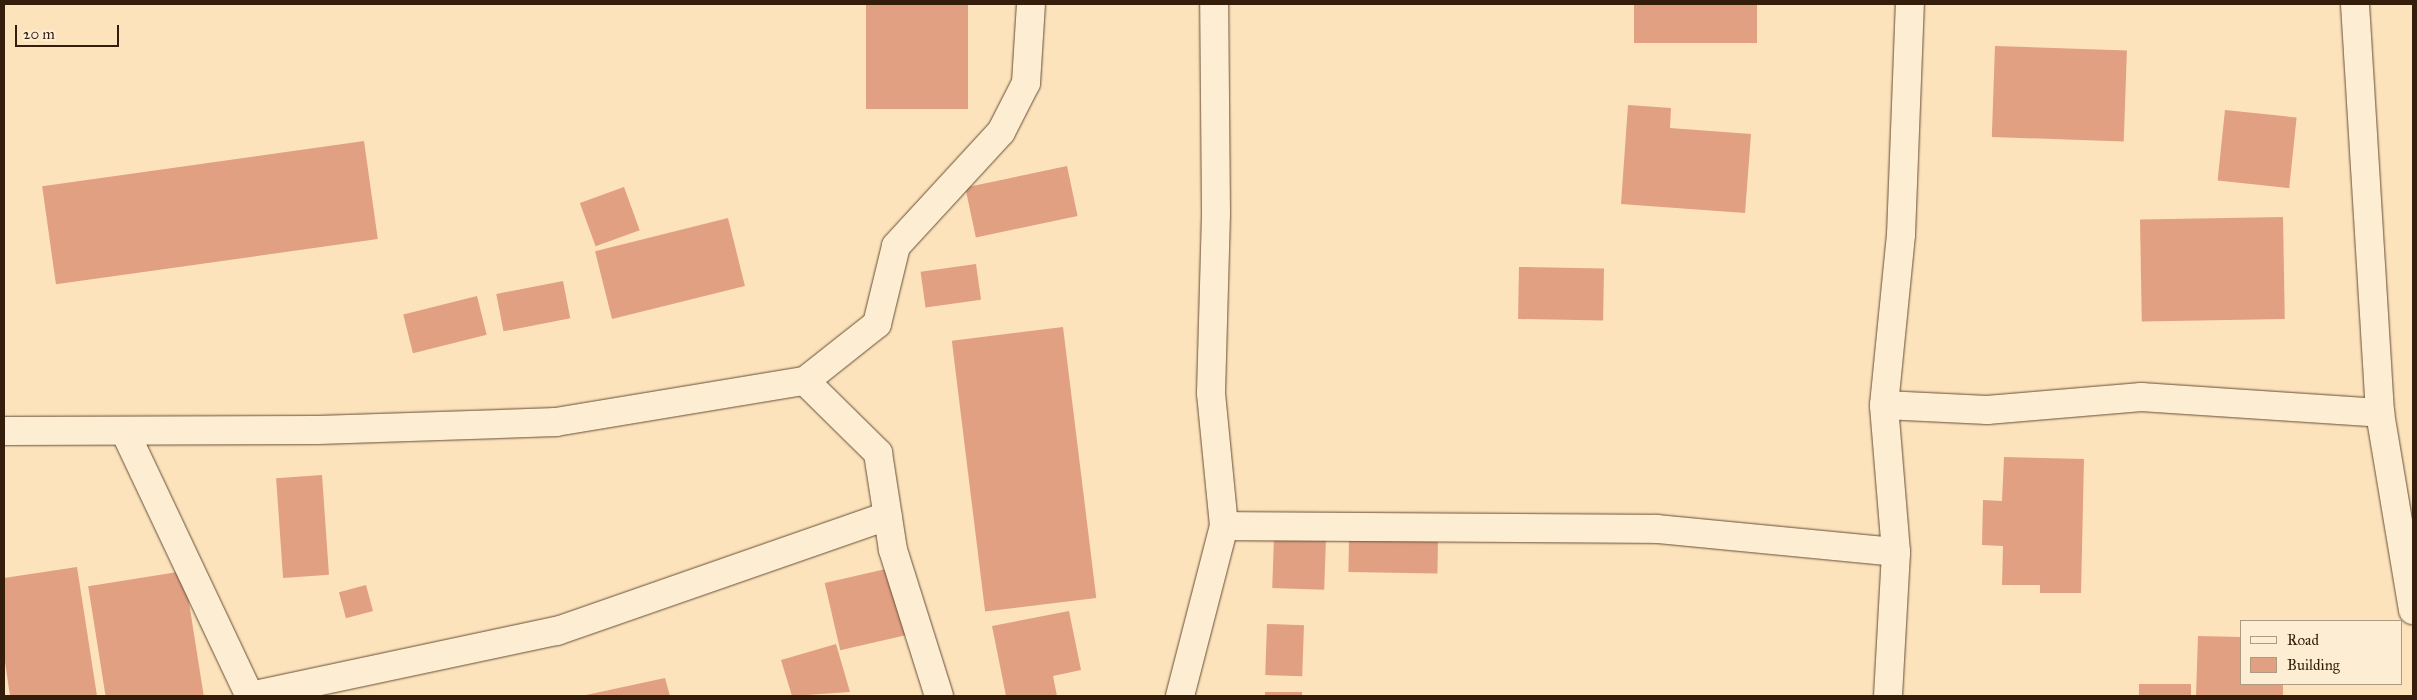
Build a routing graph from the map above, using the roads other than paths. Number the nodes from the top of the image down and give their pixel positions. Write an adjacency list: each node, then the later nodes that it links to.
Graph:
1 (1031, 4): 5 (street)
2 (1214, 4): 11 (street)
3 (1910, 4): 6 (street)
4 (2355, 4): 7 (street)
5 (805, 381): 9 (street); 10 (street)
6 (1884, 404): 7 (street); 12 (street)
7 (2380, 413): 13 (street)
8 (4, 431): 9 (street)
9 (126, 432): 14 (street)
10 (888, 516): 14 (street); 15 (street)
11 (1224, 526): 12 (street); 16 (street)
12 (1896, 552): 17 (street)
13 (2413, 610)
14 (250, 696)
15 (939, 696)
16 (1180, 696)
17 (1888, 696)

